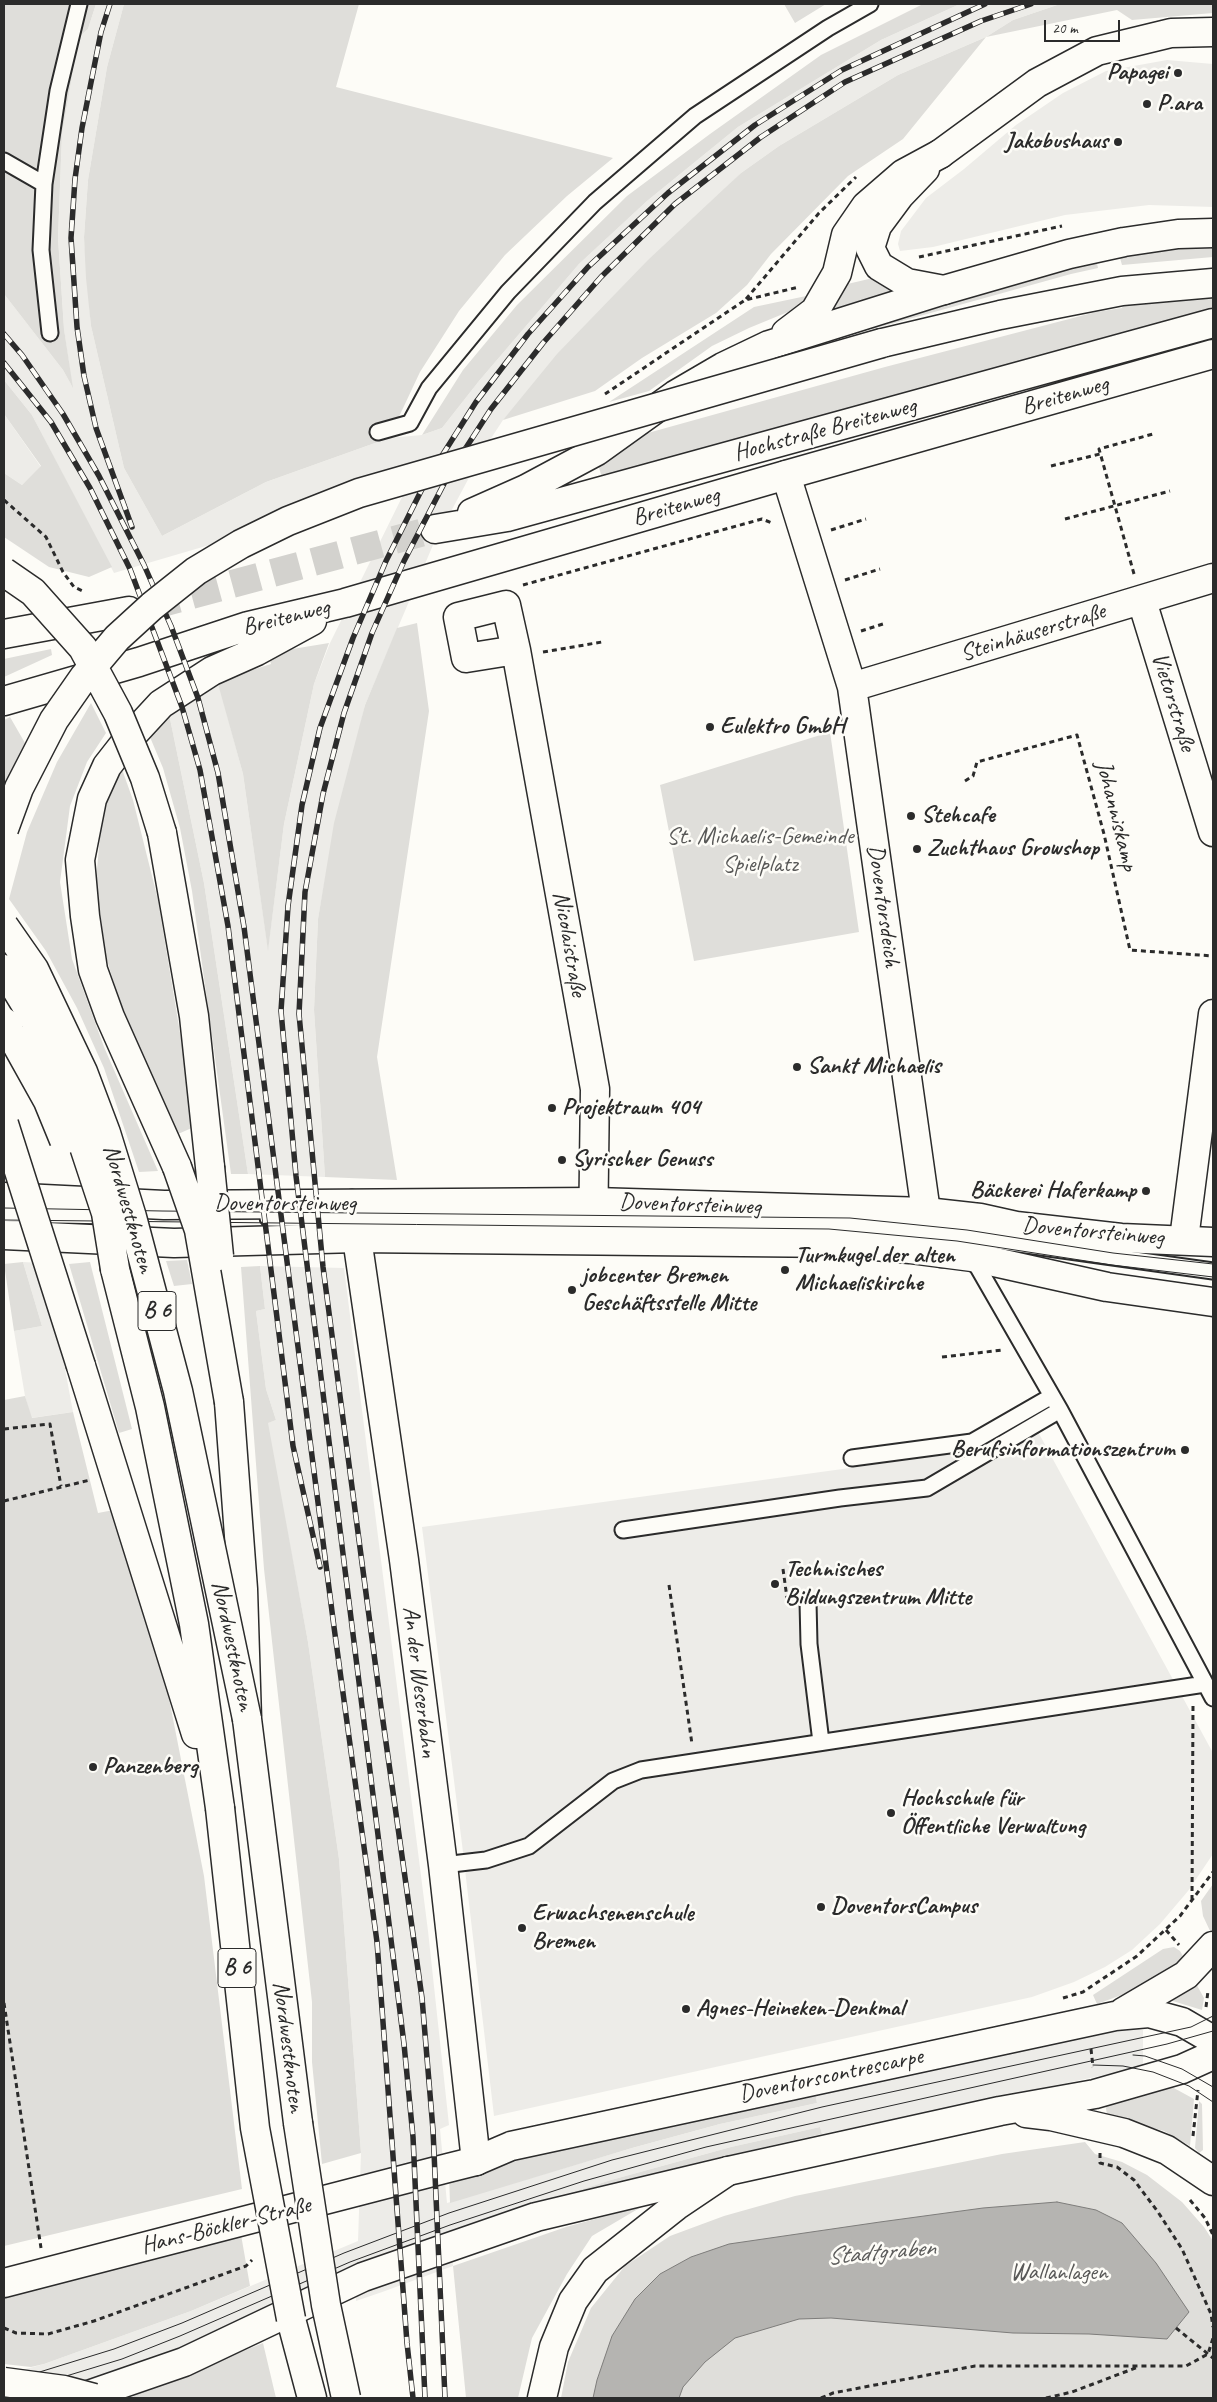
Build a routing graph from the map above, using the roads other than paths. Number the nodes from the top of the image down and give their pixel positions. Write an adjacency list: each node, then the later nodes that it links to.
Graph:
1 (79, 4): 6 (lane)
2 (870, 4): 14 (lane)
3 (1213, 32): 4 (main road)
4 (940, 154): 9 (main road); 12 (main road)
5 (4, 161): 6 (lane)
6 (44, 184): 11 (lane)
7 (1213, 233): 9 (main road)
8 (1213, 283): 25 (main road, bridge)
9 (944, 290): 12 (main road)
10 (1213, 323): 12 (main road, Hochstraße Breitenweg)
11 (50, 333)
12 (769, 346)
13 (1213, 354): 15 (main road, Breitenweg)
14 (378, 432)
15 (786, 475): 19 (main road, Breitenweg); 23 (main road, Doventorsdeich)
16 (4, 572): 44 (main road, bridge)
17 (1213, 578): 18 (main road, Steinhäuserstraße)
18 (1142, 601): 23 (main road, Steinhäuserstraße); 26 (main road, Vietorstraße)
19 (345, 603): 24 (main road, Breitenweg); 44 (main road, bridge)
20 (125, 612): 21 (main road)
21 (4, 634)
22 (517, 654): 35 (main road, Nicolaistraße)
23 (852, 687): 36 (main road, Doventorsdeich)
24 (4, 701)
25 (4, 829)
26 (1213, 832)
27 (4, 926): 51 (main road, Nordwestknoten / B 6, bridge)
28 (4, 969): 41 (main road, Nordwestknoten / B 6, bridge)
29 (1213, 1014): 38 (main road)
30 (4, 1022): 41 (main road, bridge)
31 (4, 1124): 53 (main road, bridge)
32 (4, 1197): 34 (main road, Doventorsteinweg)
33 (4, 1214): 34 (lane)
34 (354, 1220): 35 (main road, Doventorsteinweg); 35 (main road, Doventorsteinweg); 37 (main road, Doventorsteinweg); 54 (main road, An der Weserbahn)
35 (594, 1221): 36 (main road, Doventorsteinweg); 36 (main road, Doventorsteinweg)
36 (934, 1232): 38 (main road, Doventorsteinweg); 40 (main road, Doventorsteinweg); 42 (lane)
37 (4, 1235)
38 (1184, 1239): 39 (main road, Doventorsteinweg)
39 (1213, 1242)
40 (972, 1257): 43 (main road, Doventorsteinweg); 45 (lane)
41 (115, 1269): 53 (main road, Nordwestknoten / B 6)
42 (1213, 1271)
43 (1213, 1302)
44 (229, 1402): 51 (main road, bridge)
45 (1056, 1403): 46 (lane); 47 (lane); 49 (lane)
46 (852, 1458)
47 (623, 1530)
48 (808, 1602): 52 (lane)
49 (1199, 1685): 50 (lane); 52 (lane)
50 (1213, 1698)
51 (247, 1719): 69 (main road, Nordwestknoten / B 6, bridge)
52 (821, 1742): 54 (lane)
53 (220, 1808): 68 (main road, Nordwestknoten / B 6, bridge)
54 (442, 1865): 60 (main road, An der Weserbahn)
55 (1213, 1946): 56 (main road)
56 (1115, 2016): 57 (main road, Doventorscontrescarpe); 60 (main road, Doventorscontrescarpe)
57 (1213, 2040)
58 (1213, 2055): 59 (main road)
59 (1000, 2111): 62 (main road); 63 (main road)
60 (476, 2161): 61 (main road, Doventorscontrescarpe)
61 (448, 2168): 64 (main road, Hans-Böckler-Straße)
62 (728, 2171): 66 (main road); 70 (main road)
63 (1213, 2181)
64 (4, 2283)
65 (4, 2382): 67 (main road, bridge)
66 (80, 2398)
67 (94, 2398)
68 (312, 2398)
69 (346, 2398)
70 (542, 2398)

